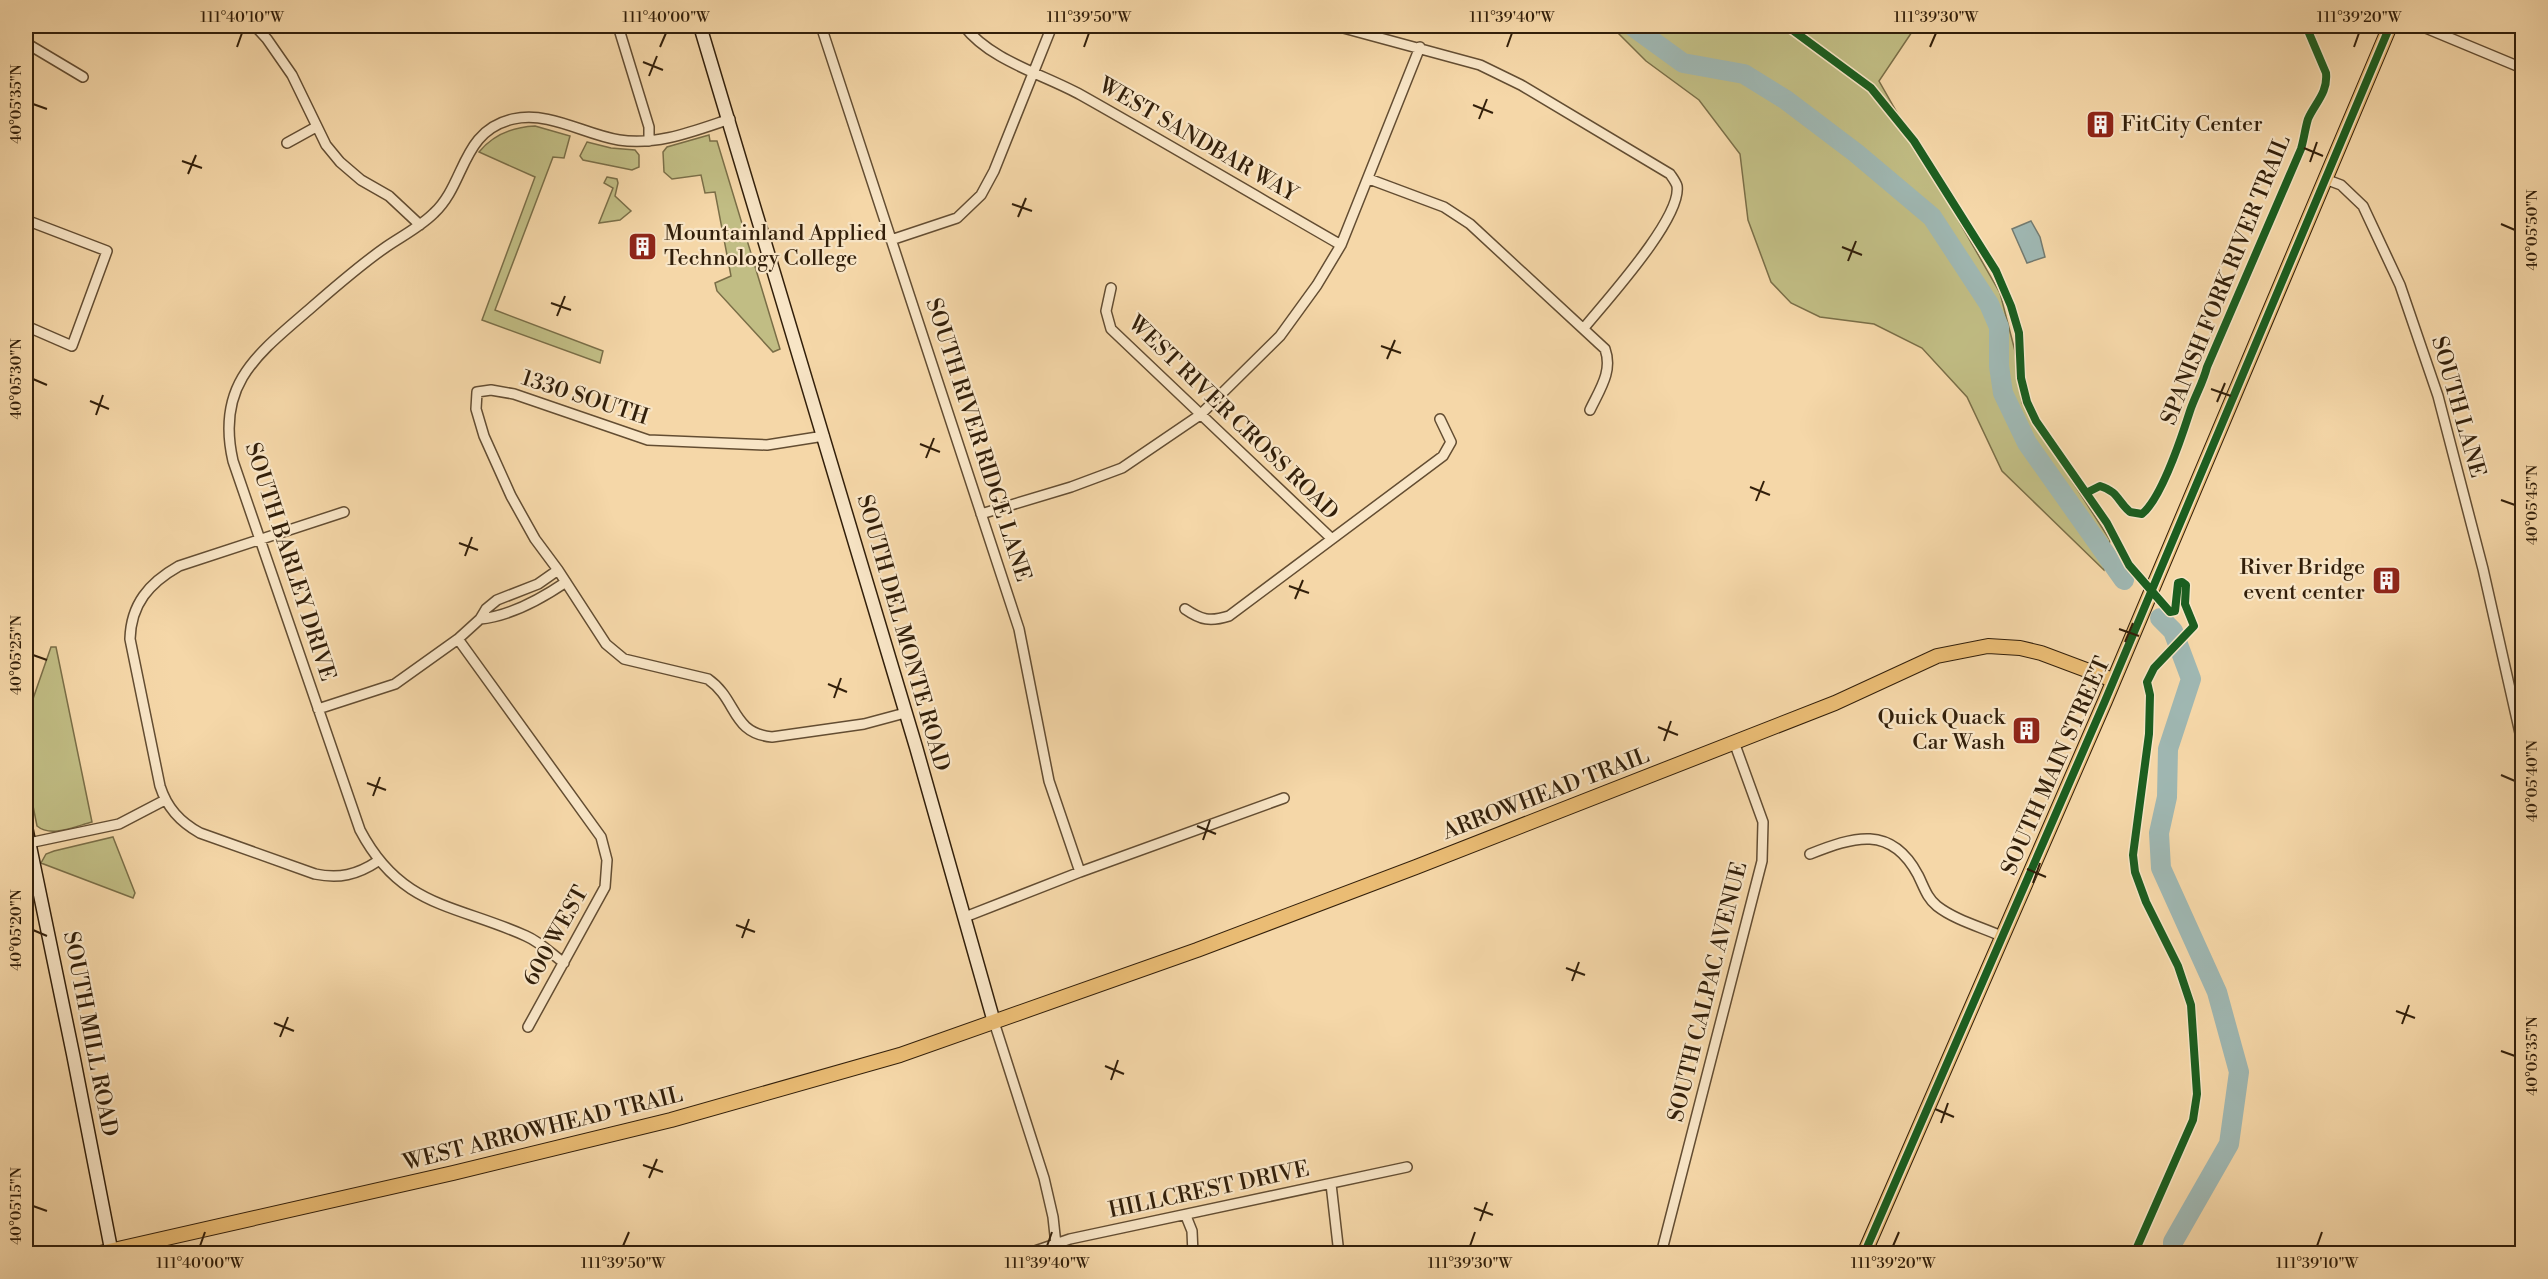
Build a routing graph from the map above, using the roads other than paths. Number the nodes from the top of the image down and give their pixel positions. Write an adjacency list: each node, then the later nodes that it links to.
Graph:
1 (255, 26): 16 (street)
2 (618, 26): 17 (street)
3 (700, 26): 15 (street, SOUTH DEL MONTE ROAD)
4 (821, 26): 23 (street, SOUTH RIVER RIDGE LANE)
5 (964, 26): 13 (street, WEST SANDBAR WAY)
6 (1052, 26): 13 (street)
7 (1336, 26): 11 (street)
8 (2390, 26): 20 (main road, SOUTH MAIN STREET)
9 (2421, 26): 12 (street)
10 (26, 43): 14 (street)
11 (1420, 47): 19 (street); 27 (street)
12 (2523, 68)
13 (1033, 71): 23 (street); 24 (street, WEST SANDBAR WAY)
14 (82, 77)
15 (730, 119): 17 (street); 31 (street, SOUTH DEL MONTE ROAD)
16 (316, 127): 18 (street); 22 (street)
17 (650, 141): 22 (street, SOUTH BARLEY DRIVE)
18 (287, 143)
19 (1369, 179): 24 (street); 27 (street)
20 (2325, 179): 41 (main road, SOUTH MAIN STREET); 45 (street, SOUTH LANE)
21 (26, 220): 26 (street)
22 (420, 225): 35 (street, SOUTH BARLEY DRIVE)
23 (891, 240): 33 (street, SOUTH RIVER RIDGE LANE)
24 (1341, 245): 29 (street)
25 (1111, 288): 29 (street, WEST RIVER CROSS ROAD)
26 (26, 326)
27 (1584, 328): 28 (street)
28 (1590, 410)
29 (1200, 415): 33 (street); 34 (street, WEST RIVER CROSS ROAD)
30 (1440, 419): 34 (street)
31 (824, 436): 36 (street, 1330 SOUTH); 43 (street, SOUTH DEL MONTE ROAD)
32 (344, 512): 35 (street)
33 (981, 514): 52 (street, SOUTH RIVER RIDGE LANE)
34 (1332, 539): 38 (street)
35 (259, 540): 42 (street, SOUTH BARLEY DRIVE); 47 (street)
36 (558, 570): 37 (street); 39 (street)
37 (566, 582): 39 (street); 43 (street)
38 (1185, 609)
39 (480, 619): 40 (street)
40 (458, 639): 42 (street); 55 (street, 600 WEST)
41 (2113, 680): 44 (main road, ARROWHEAD TRAIL); 54 (main road, SOUTH MAIN STREET)
42 (318, 710): 51 (street, SOUTH BARLEY DRIVE)
43 (905, 713): 53 (street, SOUTH DEL MONTE ROAD)
44 (1734, 742): 56 (main road, ARROWHEAD TRAIL); 67 (street, SOUTH CALPAC AVENUE)
45 (2523, 742)
46 (1284, 798): 52 (street)
47 (165, 801): 49 (street); 51 (street)
48 (26, 827): 49 (street, SOUTH MILL ROAD)
49 (29, 843): 62 (street, SOUTH MILL ROAD)
50 (1810, 854): 54 (street)
51 (378, 861): 55 (street, SOUTH BARLEY DRIVE)
52 (1080, 872): 53 (street)
53 (965, 917): 56 (street, SOUTH DEL MONTE ROAD)
54 (2001, 936): 68 (main road, SOUTH MAIN STREET)
55 (564, 963): 57 (street, 600 WEST)
56 (994, 1022): 61 (street, SOUTH DEL MONTE ROAD); 62 (main road, WEST ARROWHEAD TRAIL)
57 (528, 1027)
58 (1407, 1167): 59 (street, HILLCREST DRIVE)
59 (1332, 1184): 60 (street, HILLCREST DRIVE); 66 (street)
60 (1186, 1216): 61 (street, HILLCREST DRIVE); 65 (street)
61 (1057, 1249): 64 (street, HILLCREST DRIVE)
62 (111, 1252): 63 (main road, WEST ARROWHEAD TRAIL)
63 (96, 1254)
64 (1019, 1254)
65 (1193, 1254)
66 (1339, 1254)
67 (1661, 1254)
68 (1864, 1254)

